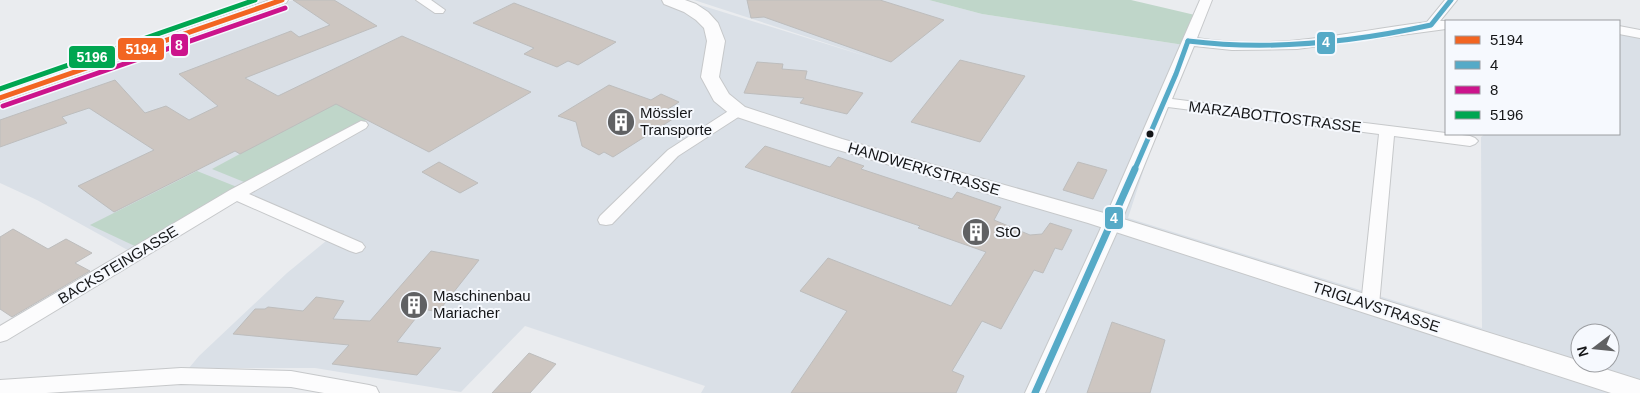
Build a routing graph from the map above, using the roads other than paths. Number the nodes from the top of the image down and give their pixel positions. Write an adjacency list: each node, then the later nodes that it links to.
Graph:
1 (282, 0): 12 (street)
2 (422, 0): 6 (street)
3 (670, 0): 14 (street, HANDWERKSTRASSE)
4 (1206, 0): 11 (street)
5 (1451, 0): 7 (street)
6 (439, 10)
7 (1431, 25): 8 (street); 11 (street)
8 (1445, 25)
9 (1620, 30): 10 (street)
10 (1640, 34)
11 (1188, 41): 13 (street)
12 (0, 98)
13 (1164, 102): 16 (street, MARZABOTTOSTRASSE); 20 (street)
14 (738, 111): 19 (street); 20 (street, HANDWERKSTRASSE)
15 (361, 125): 18 (street, BACKSTEINGASSE)
16 (1387, 130): 17 (street, MARZABOTTOSTRASSE); 22 (street)
17 (1470, 141)
18 (236, 194): 21 (street); 23 (street, BACKSTEINGASSE)
19 (606, 220)
20 (1112, 223): 22 (street, TRIGLAVSTRASSE); 27 (street)
21 (356, 247)
22 (1370, 305): 25 (street, TRIGLAVSTRASSE)
23 (0, 335)
24 (0, 388): 26 (street)
25 (1640, 391)
26 (369, 393)
27 (1034, 393)

